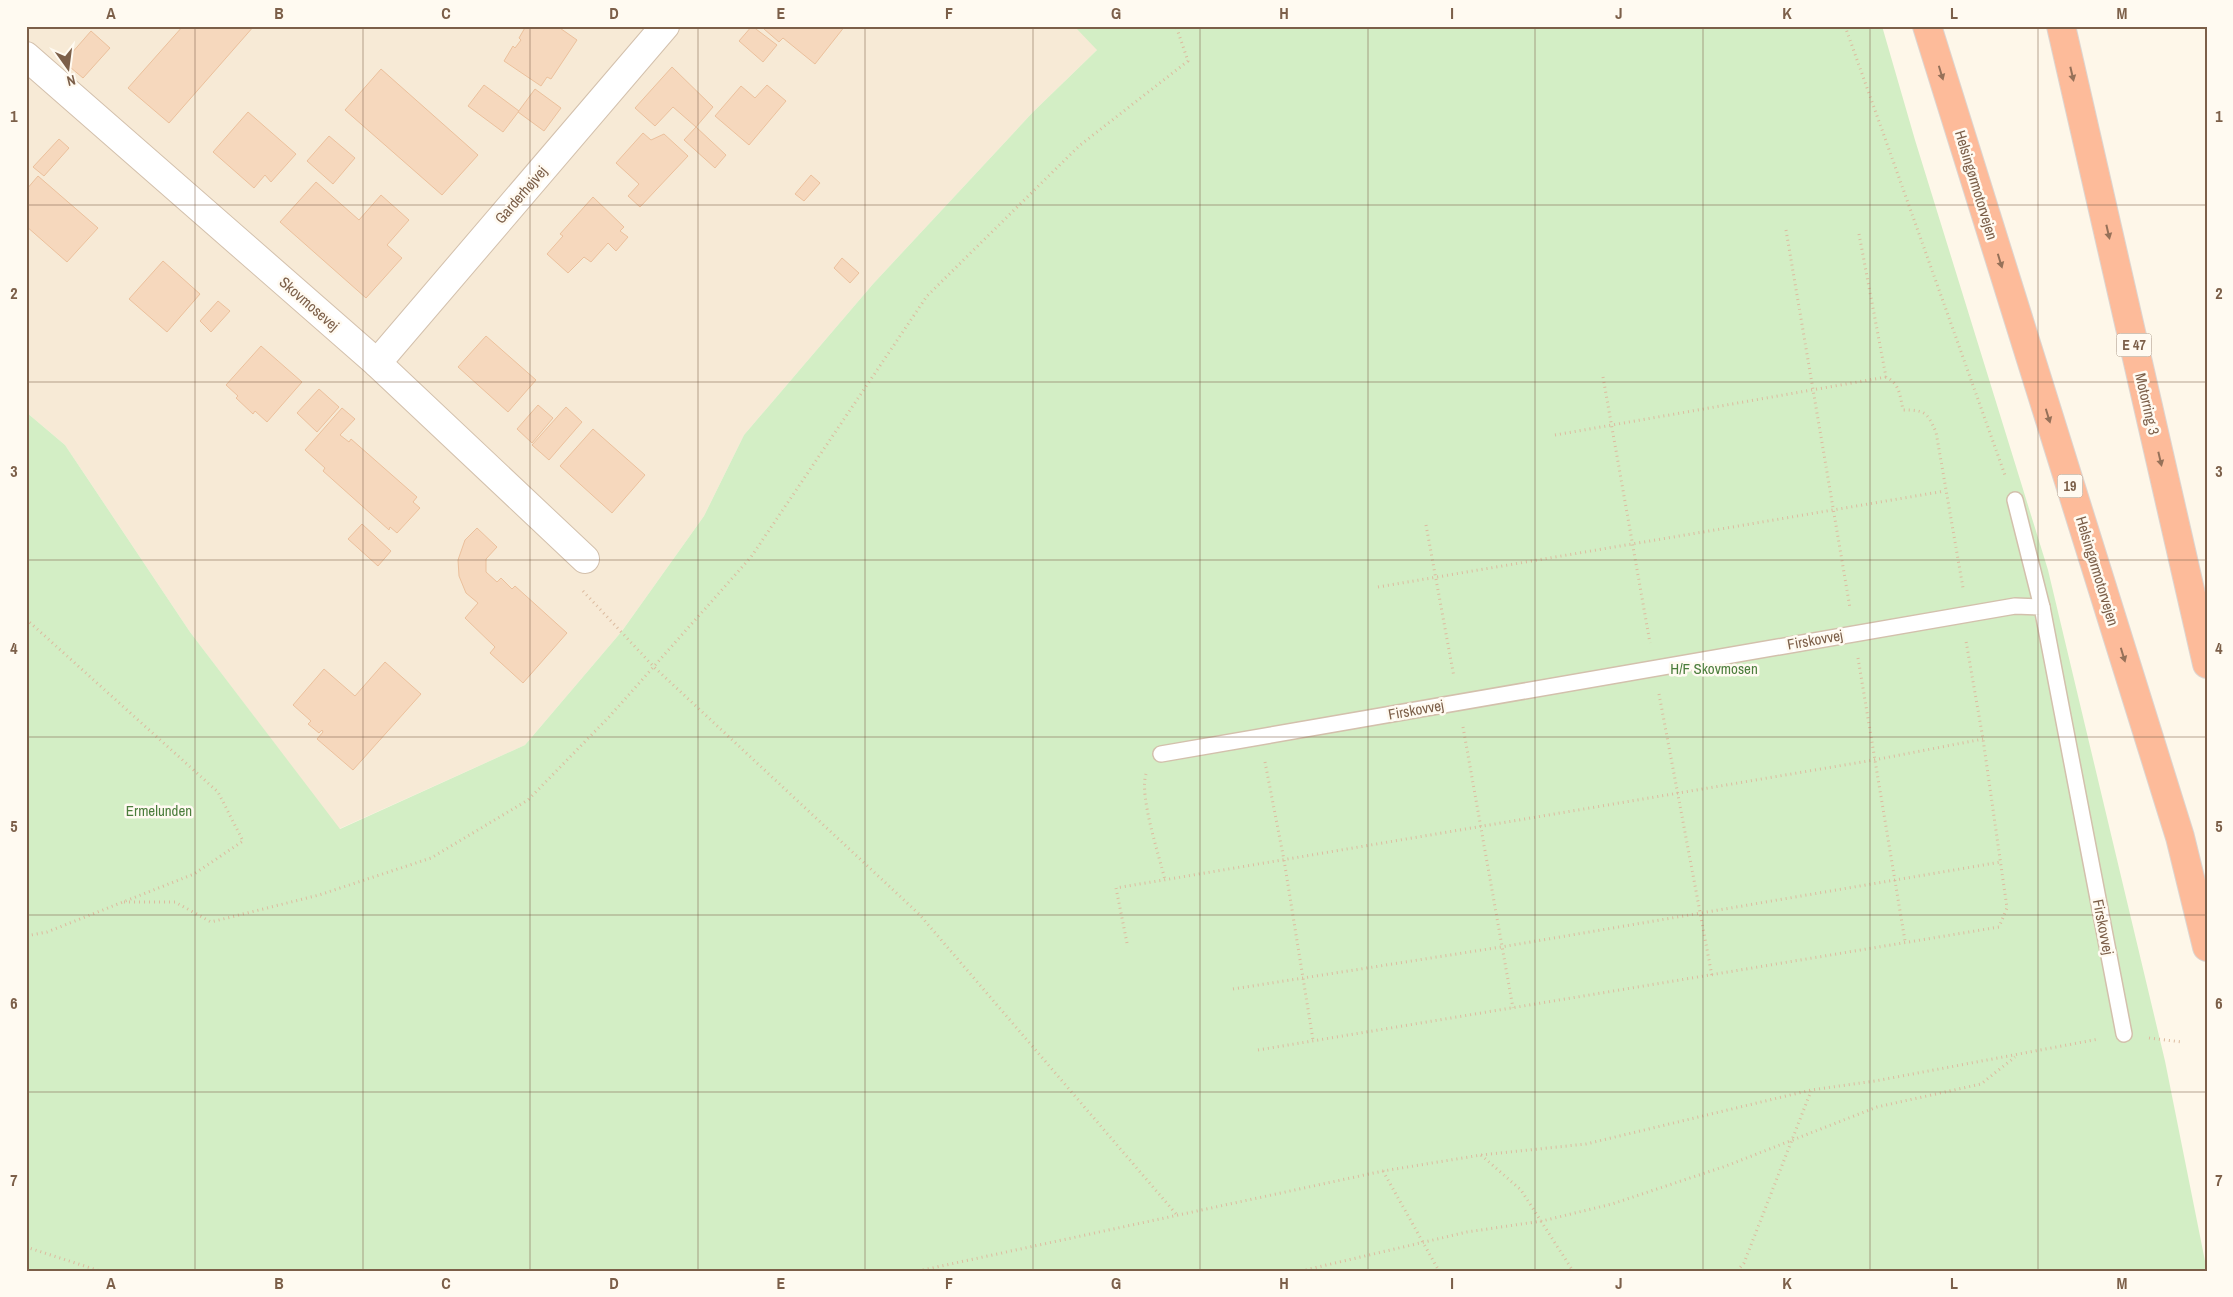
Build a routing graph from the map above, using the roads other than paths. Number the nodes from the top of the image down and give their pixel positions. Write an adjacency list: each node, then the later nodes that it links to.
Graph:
1 (664, 26): 5 (street, Garderhøjvej)
2 (1926, 26): 11 (highway, Helsingørmotorvejen / 19, one-way to 11)
3 (2061, 26): 9 (highway, Motorring 3 / E 47, one-way to 9)
4 (26, 56): 5 (street, Skovmosevej)
5 (377, 363): 7 (street, Skovmosevej)
6 (2014, 500): 8 (lane)
7 (585, 559)
8 (2042, 607): 10 (lane, Firskovvej); 12 (lane, Firskovvej)
9 (2207, 664)
10 (1162, 754)
11 (2207, 947)
12 (2124, 1034)

